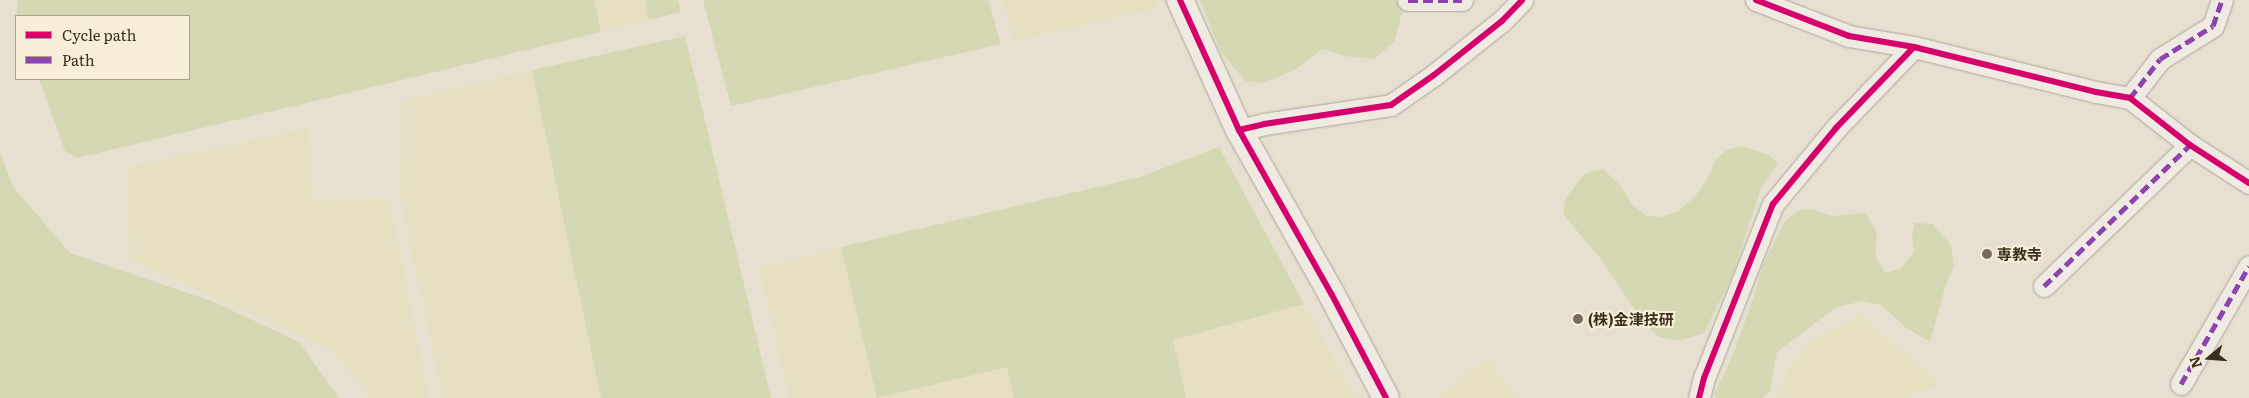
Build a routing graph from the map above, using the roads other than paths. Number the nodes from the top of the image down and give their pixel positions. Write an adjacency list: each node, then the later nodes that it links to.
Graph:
1 (1180, 0): 9 (street)
2 (1408, 0): 3 (street)
3 (1462, 0)
4 (1522, 0): 9 (street)
5 (1756, 0): 7 (street)
6 (2222, 0): 8 (street)
7 (1914, 47): 8 (street); 16 (street)
8 (2130, 98): 10 (street)
9 (1239, 130): 15 (street)
10 (2190, 145): 11 (street); 13 (street)
11 (2249, 182)
12 (2249, 266): 14 (street)
13 (2044, 286)
14 (2181, 384)
15 (1386, 398)
16 (1699, 398)

